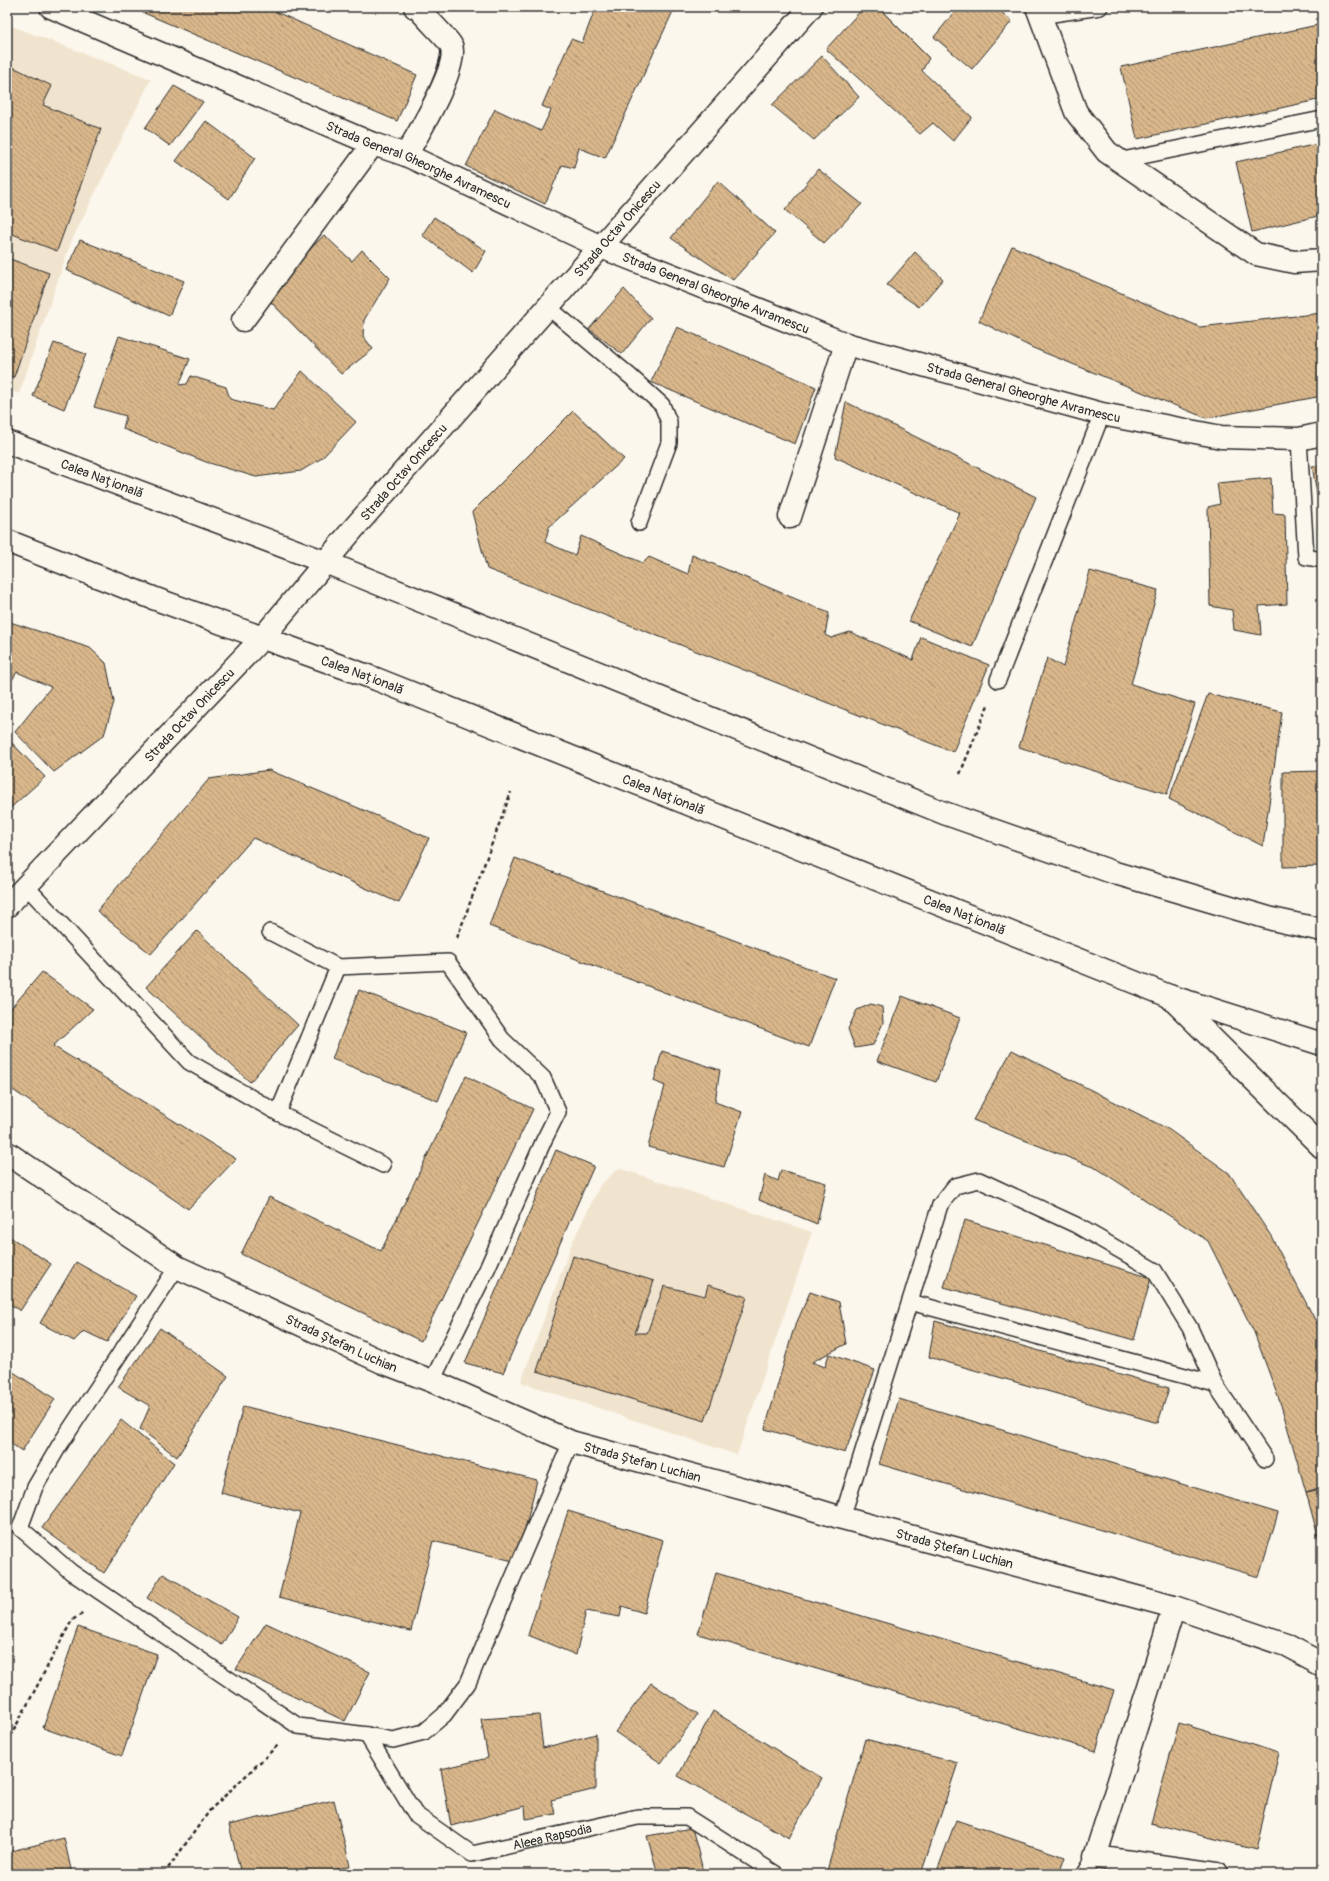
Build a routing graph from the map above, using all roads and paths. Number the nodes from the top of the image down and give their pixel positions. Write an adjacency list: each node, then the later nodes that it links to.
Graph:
1 (414, 7): 10 (street)
2 (794, 7): 7 (street)
3 (811, 7): 7 (street, Strada Octav Onicescu)
4 (1100, 7): 6 (lane)
5 (62, 9): 9 (street, Strada General Gheorghe Avramescu)
6 (1038, 11): 11 (street)
7 (790, 30): 12 (street, Strada Octav Onicescu)
8 (1322, 119): 11 (lane)
9 (373, 144): 10 (street, Strada General Gheorghe Avramescu); 15 (street)
10 (406, 155): 12 (street, Strada General Gheorghe Avramescu)
11 (1118, 161): 13 (street)
12 (601, 247): 14 (street, Strada Octav Onicescu); 16 (street, Strada General Gheorghe Avramescu)
13 (1322, 260)
14 (548, 307): 22 (lane); 25 (street, Strada Octav Onicescu)
15 (243, 320)
16 (846, 344): 17 (street, Strada General Gheorghe Avramescu); 21 (street)
17 (1102, 414): 19 (street, Strada General Gheorghe Avramescu); 27 (lane)
18 (1322, 434): 19 (street, Strada General Gheorghe Avramescu)
19 (1299, 439): 24 (lane)
20 (7, 442): 25 (street, Calea Națională)
21 (790, 517)
22 (638, 523)
23 (7, 541): 26 (street, Calea Națională)
24 (1322, 560)
25 (325, 562): 26 (street, Strada Octav Onicescu); 32 (street, Calea Națională)
26 (263, 638): 30 (street, Strada Octav Onicescu); 36 (street, Calea Națională)
27 (998, 680): 28 (path)
28 (960, 774)
29 (511, 792): 34 (path)
30 (26, 886): 31 (street, Strada Octav Onicescu); 38 (lane)
31 (7, 906)
32 (1322, 930)
33 (270, 932): 35 (lane)
34 (448, 962): 35 (lane); 44 (lane)
35 (338, 967): 38 (lane)
36 (1169, 996): 37 (street, Calea Națională); 39 (street)
37 (1322, 1044)
38 (278, 1113): 41 (lane)
39 (1322, 1147)
40 (7, 1153): 42 (street, Strada Ștefan Luchian)
41 (383, 1166)
42 (176, 1267): 44 (street, Strada Ștefan Luchian); 49 (lane)
43 (910, 1302): 45 (lane); 45 (lane); 48 (lane)
44 (432, 1380): 46 (street, Strada Ștefan Luchian)
45 (1215, 1384): 47 (lane)
46 (571, 1442): 48 (street, Strada Ștefan Luchian); 54 (lane)
47 (1265, 1459)
48 (842, 1518): 51 (street, Strada Ștefan Luchian)
49 (14, 1530): 50 (lane)
50 (108, 1598): 53 (lane); 55 (path)
51 (1174, 1607): 52 (street, Strada Ștefan Luchian); 56 (street)
52 (1322, 1664)
53 (298, 1726): 54 (lane); 57 (path)
54 (367, 1735): 58 (lane, Aleea Rapsodia)
55 (7, 1743)
56 (1090, 1865): 59 (street)
57 (164, 1874)
58 (776, 1874)
59 (1216, 1874)

